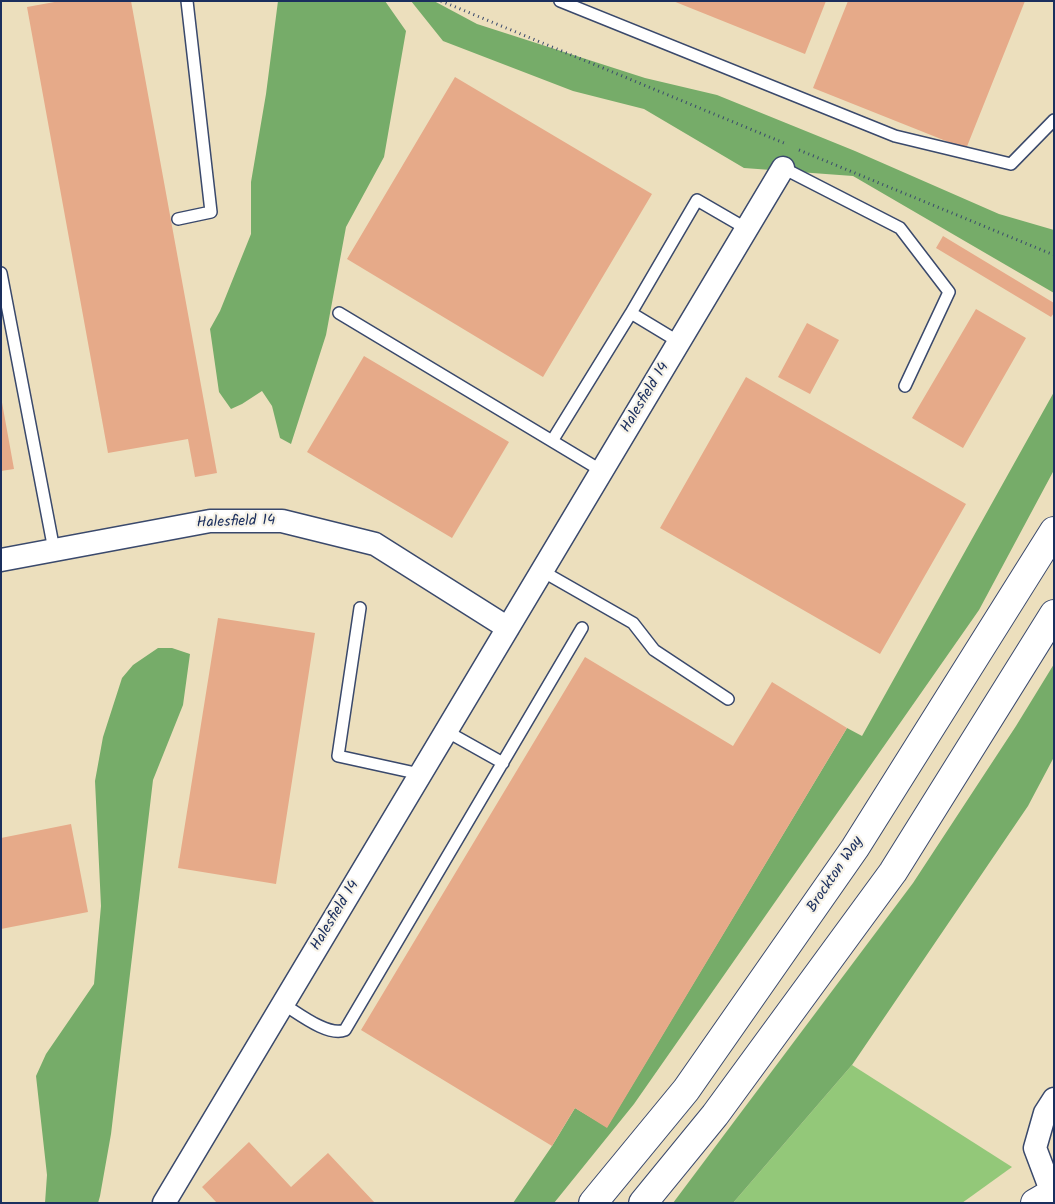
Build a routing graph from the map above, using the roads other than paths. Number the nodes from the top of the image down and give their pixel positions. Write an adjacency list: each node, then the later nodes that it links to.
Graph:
1 (187, 1): 5 (lane)
2 (560, 1): 3 (lane)
3 (1054, 120)
4 (784, 168): 6 (street, Halesfield 14); 11 (lane)
5 (178, 219)
6 (747, 229): 9 (lane); 10 (street, Halesfield 14)
7 (1, 273): 15 (lane)
8 (339, 313): 12 (lane)
9 (631, 313): 10 (lane); 12 (lane)
10 (679, 342): 13 (street, Halesfield 14)
11 (905, 386)
12 (552, 441): 13 (lane)
13 (602, 471): 17 (street, Halesfield 14)
14 (1054, 531): 30 (highway, Brockton Way)
15 (54, 550): 16 (street, Halesfield 14); 20 (street, Halesfield 14)
16 (1, 560)
17 (542, 571): 20 (street, Halesfield 14); 22 (lane)
18 (360, 608): 25 (lane)
19 (1054, 614): 31 (highway)
20 (508, 628): 23 (street, Halesfield 14)
21 (582, 628): 24 (lane)
22 (728, 699)
23 (446, 731): 24 (lane); 25 (street, Halesfield 14)
24 (503, 763): 26 (lane)
25 (420, 774): 26 (street, Halesfield 14)
26 (283, 1004): 29 (street, Halesfield 14)
27 (1054, 1099): 28 (street)
28 (1047, 1196)
29 (164, 1203)
30 (593, 1203)
31 (643, 1203)

